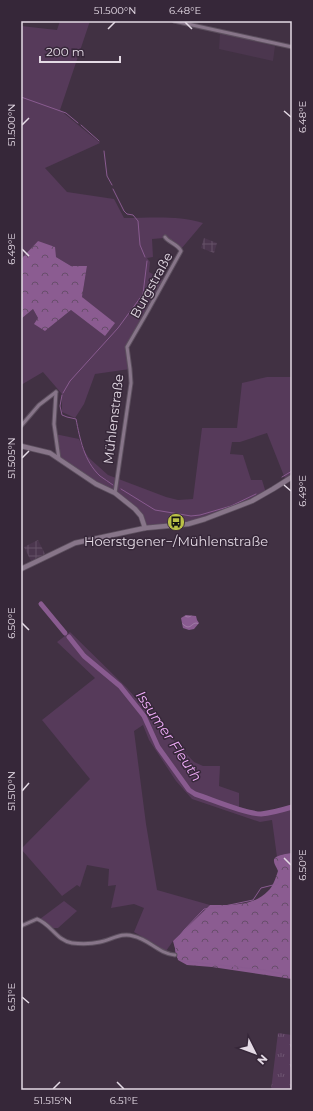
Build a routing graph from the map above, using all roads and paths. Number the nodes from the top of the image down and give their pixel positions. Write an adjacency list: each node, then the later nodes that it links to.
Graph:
1 (174, 21): 2 (street)
2 (187, 22): 3 (street)
3 (292, 47)
4 (165, 237): 5 (street, Burgstraße)
5 (126, 347): 10 (street, Mühlenstraße)
6 (21, 426): 8 (street)
7 (21, 446): 8 (main road)
8 (59, 459): 10 (main road)
9 (292, 477): 11 (main road)
10 (115, 494): 11 (main road)
11 (145, 528): 12 (main road)
12 (21, 569)
13 (21, 926): 14 (street)
14 (175, 955)

